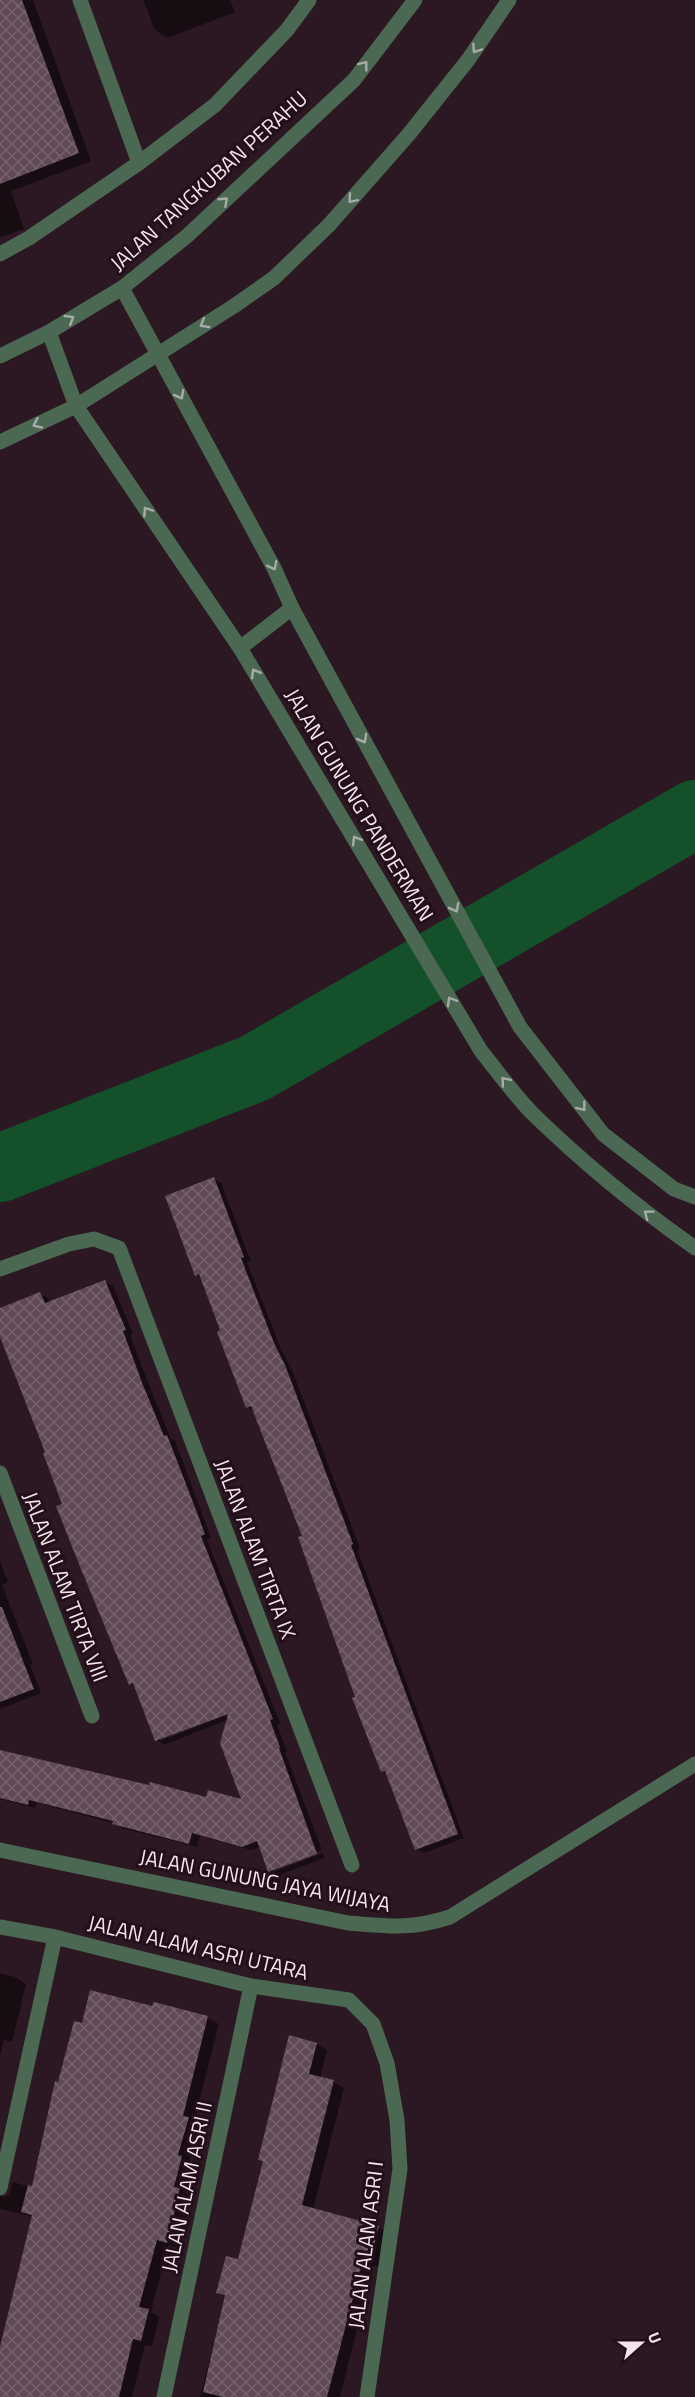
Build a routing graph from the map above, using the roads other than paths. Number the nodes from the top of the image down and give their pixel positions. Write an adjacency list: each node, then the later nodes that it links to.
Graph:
1 (80, 0): 5 (street)
2 (309, 0): 5 (street)
3 (415, 0): 7 (street, JALAN TANGKUBAN PERAHU, one-way to 3)
4 (509, 0): 9 (street, one-way to 9)
5 (139, 163): 6 (street)
6 (0, 254)
7 (122, 288): 8 (street, JALAN TANGKUBAN PERAHU, one-way to 7); 9 (street, JALAN GUNUNG PANDERMAN)
8 (49, 332): 10 (street, JALAN TANGKUBAN PERAHU); 11 (street, JALAN GUNUNG PANDERMAN)
9 (158, 352): 11 (street); 13 (street, JALAN GUNUNG PANDERMAN, one-way to 13)
10 (0, 356)
11 (76, 406): 12 (street, one-way to 12); 14 (street, JALAN GUNUNG PANDERMAN, one-way to 11)
12 (0, 442)
13 (292, 608): 14 (street); 15 (street, JALAN GUNUNG PANDERMAN, one-way to 15)
14 (240, 648): 16 (street, JALAN GUNUNG PANDERMAN, one-way to 14)
15 (695, 1197)
16 (695, 1248)
17 (0, 1269): 22 (street, JALAN ALAM TIRTA IX)
18 (0, 1473): 19 (street, JALAN ALAM TIRTA VIII)
19 (92, 1716)
20 (695, 1764): 21 (street, JALAN GUNUNG JAYA WIJAYA)
21 (0, 1850)
22 (352, 1865)
23 (0, 1927): 24 (street, JALAN ALAM ASRI UTARA)
24 (55, 1937): 25 (street, JALAN ALAM ASRI UTARA); 27 (street)
25 (251, 1986): 26 (street, JALAN ALAM ASRI UTARA); 28 (street, JALAN ALAM ASRI II)
26 (387, 2063): 29 (street, JALAN ALAM ASRI I)
27 (0, 2188)
28 (164, 2397)
29 (367, 2397)

